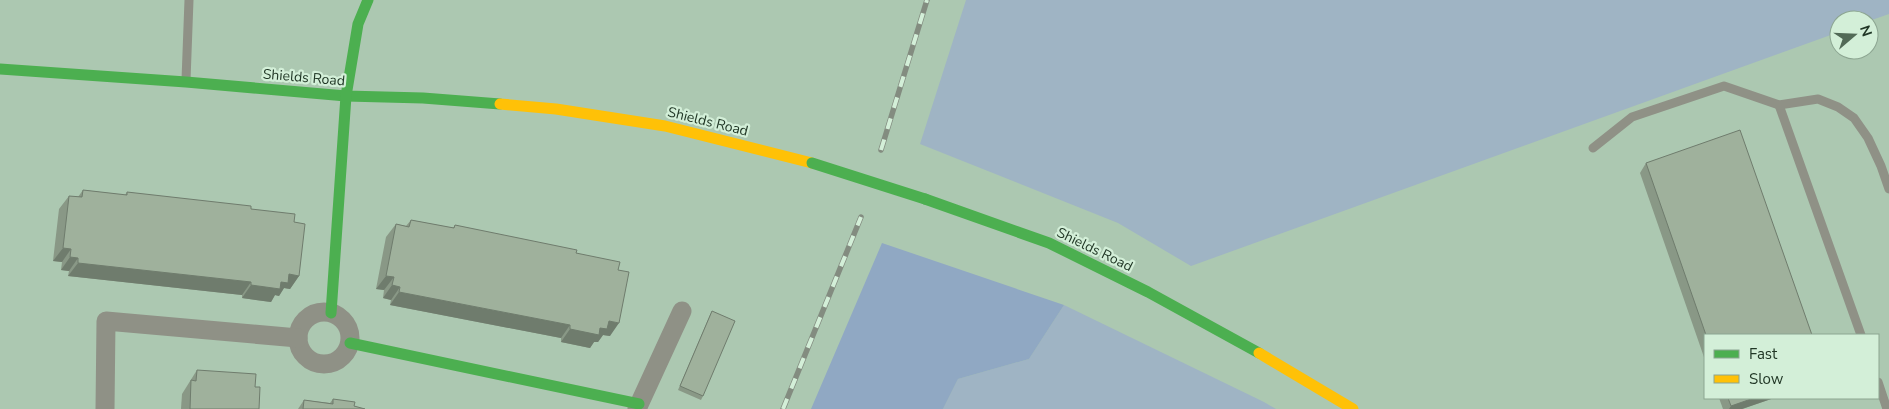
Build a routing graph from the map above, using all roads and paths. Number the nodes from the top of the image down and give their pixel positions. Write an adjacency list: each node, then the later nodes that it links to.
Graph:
1 (189, 0): 4 (lane)
2 (368, 0): 5 (street)
3 (0, 69): 4 (street, Shields Road)
4 (186, 82): 5 (street, Shields Road)
5 (346, 96): 10 (street); 17 (street, Shields Road, bridge)
6 (1779, 105): 7 (lane); 8 (lane); 11 (lane)
7 (1593, 148)
8 (1889, 189)
9 (682, 311): 15 (street)
10 (331, 313): 12 (street); 13 (street)
11 (1861, 334)
12 (298, 338): 13 (street); 16 (street)
13 (350, 343): 15 (street)
14 (1879, 385): 18 (lane)
15 (638, 406)
16 (105, 409)
17 (1354, 409)
18 (1887, 409)

